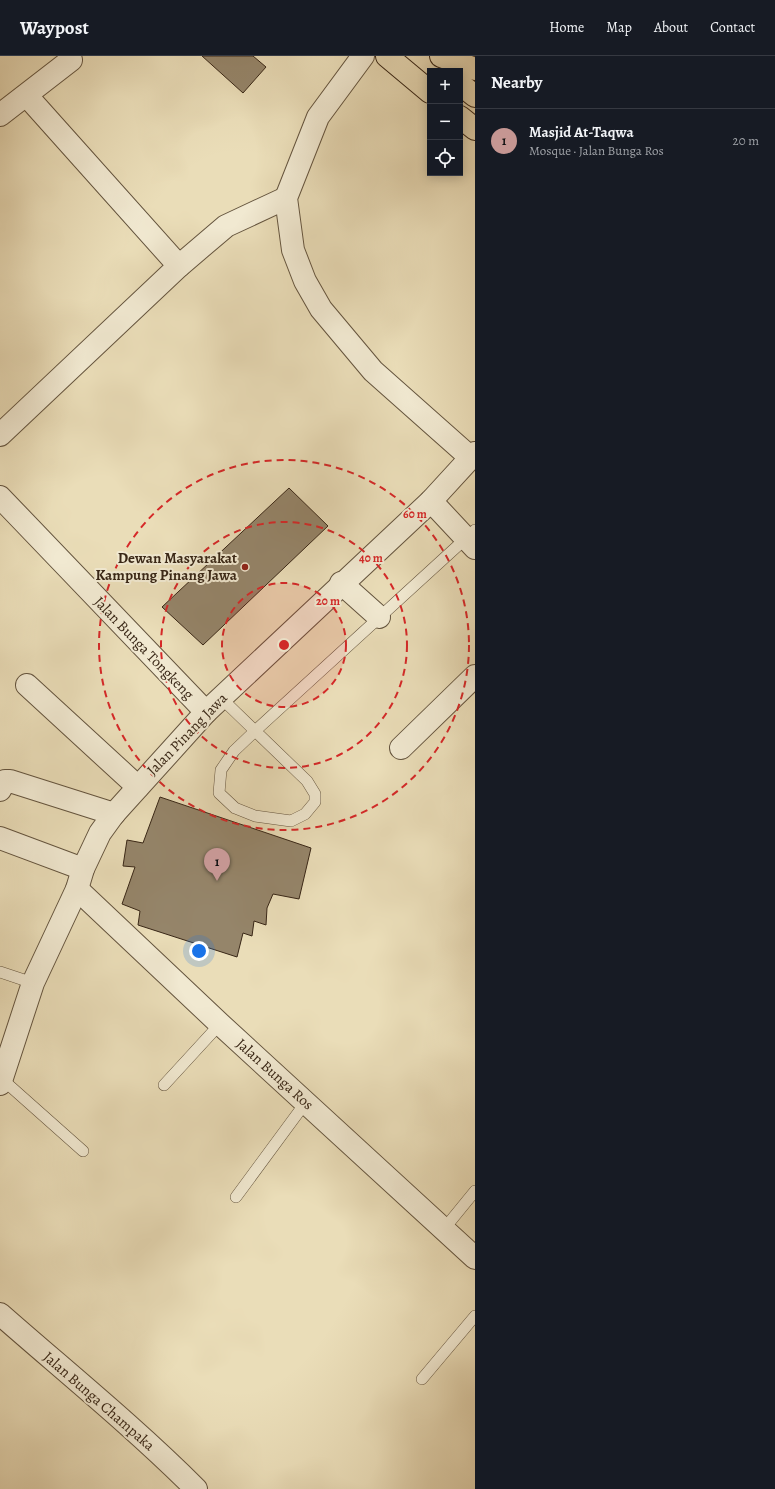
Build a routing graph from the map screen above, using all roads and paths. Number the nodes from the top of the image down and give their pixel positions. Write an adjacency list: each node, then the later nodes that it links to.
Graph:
1 (363, 56): 15 (street)
2 (387, 56): 9 (main road)
3 (425, 56): 6 (main road)
4 (441, 56): 7 (main road)
5 (71, 60): 10 (street)
6 (440, 68)
7 (475, 69)
8 (463, 86): 11 (main road)
9 (427, 89)
10 (27, 96): 12 (street); 16 (street)
11 (475, 96)
12 (0, 115)
13 (463, 119): 14 (main road)
14 (475, 129)
15 (286, 198): 16 (street); 18 (street)
16 (179, 266): 17 (street)
17 (0, 434)
18 (473, 455): 20 (street, Jalan Pinang Jawa)
19 (0, 497): 26 (street, Jalan Bunga Tongkeng)
20 (430, 501): 21 (street); 22 (street, Jalan Pinang Jawa)
21 (472, 539): 23 (lane)
22 (341, 583): 23 (street); 26 (street, Jalan Pinang Jawa)
23 (379, 617): 27 (lane)
24 (475, 676): 28 (street)
25 (27, 685): 29 (street)
26 (213, 705): 27 (lane); 29 (street, Jalan Pinang Jawa)
27 (255, 731): 27 (lane)
28 (401, 748)
29 (138, 787): 31 (street, Jalan Pinang Jawa)
30 (0, 790): 31 (street)
31 (114, 814): 33 (street, Jalan Pinang Jawa)
32 (0, 838): 33 (street)
33 (80, 879): 35 (street, Jalan Pinang Jawa); 36 (street, Jalan Bunga Ros)
34 (0, 972): 35 (lane)
35 (33, 983): 37 (street, Jalan Pinang Jawa)
36 (220, 1024): 38 (lane); 39 (street, Jalan Bunga Ros)
37 (1, 1081): 40 (lane)
38 (164, 1085)
39 (306, 1102): 42 (lane); 43 (street, Jalan Bunga Ros)
40 (83, 1151)
41 (475, 1191): 43 (lane)
42 (236, 1197)
43 (444, 1229): 44 (street, Jalan Bunga Ros)
44 (475, 1258)
45 (0, 1314): 48 (street, Jalan Bunga Champaka)
46 (475, 1316): 47 (lane)
47 (422, 1379)
48 (196, 1489)

